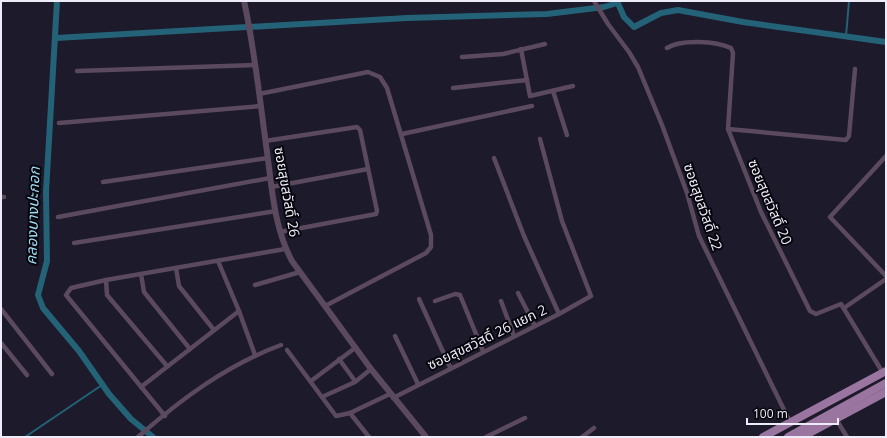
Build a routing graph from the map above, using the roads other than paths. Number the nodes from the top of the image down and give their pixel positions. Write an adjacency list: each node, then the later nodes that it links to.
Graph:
1 (244, 1): 7 (street, ซอยสุขสวัสดิ์ 26)
2 (594, 1): 82 (street, ซอยสุขสวัสดิ์ 22)
3 (545, 44): 5 (street)
4 (667, 48): 18 (street, ซอยสุขสวัสดิ์ 20)
5 (521, 49): 6 (street); 10 (street)
6 (462, 57)
7 (255, 65): 9 (street); 14 (street, ซอยสุขสวัสดิ์ 26)
8 (855, 69): 18 (street)
9 (77, 71)
10 (527, 80): 12 (street); 13 (street)
11 (573, 86): 13 (street)
12 (453, 88)
13 (553, 91): 20 (street)
14 (259, 94): 15 (street, ซอยสุขสวัสดิ์ 26); 19 (street)
15 (261, 106): 17 (street); 22 (street, ซอยสุขสวัสดิ์ 26)
16 (532, 106): 19 (street)
17 (59, 123)
18 (728, 129): 48 (street, ซอยสุขสวัสดิ์ 20)
19 (402, 134): 47 (street)
20 (567, 135)
21 (540, 139): 51 (street, ซอยสุขสวัสดิ์ 26 แยก 2)
22 (265, 142): 24 (street, ซอยสุขสวัสดิ์ 26); 26 (street)
23 (886, 156): 39 (street)
24 (268, 158): 27 (street, ซอยสุขสวัสดิ์ 26); 28 (street)
25 (494, 158): 51 (street)
26 (368, 169): 29 (street); 32 (street)
27 (270, 178): 29 (street, ซอยสุขสวัสดิ์ 26); 31 (street)
28 (103, 182)
29 (271, 187): 30 (street, ซอยสุขสวัสดิ์ 26)
30 (276, 211): 32 (street, ซอยสุขสวัสดิ์ 26); 33 (street)
31 (58, 217)
32 (280, 232): 34 (street, ซอยสุขสวัสดิ์ 26)
33 (74, 243)
34 (285, 249): 35 (street); 37 (street, ซอยสุขสวัสดิ์ 26)
35 (218, 261): 36 (street); 50 (street)
36 (176, 268): 38 (street); 53 (street)
37 (300, 272): 42 (street); 47 (street, ซอยสุขสวัสดิ์ 26)
38 (141, 274): 41 (street); 59 (street)
39 (886, 276)
40 (886, 279): 48 (street)
41 (106, 280): 64 (street); 74 (street)
42 (255, 285)
43 (518, 293): 52 (street)
44 (419, 299): 65 (street)
45 (435, 301): 61 (street)
46 (501, 301): 55 (street)
47 (325, 306): 58 (street, ซอยสุขสวัสดิ์ 26)
48 (844, 308): 67 (street)
49 (1, 309): 68 (street)
50 (240, 311): 53 (street); 62 (street)
51 (560, 314): 52 (street, ซอยสุขสวัสดิ์ 26 แยก 2)
52 (535, 326): 55 (street, ซอยสุขสวัสดิ์ 26 แยก 2)
53 (214, 330): 59 (street)
54 (395, 336): 73 (street)
55 (514, 336): 61 (street, ซอยสุขสวัสดิ์ 26 แยก 2)
56 (1, 343): 69 (street)
57 (281, 345): 62 (street)
58 (355, 348): 63 (street); 66 (street, ซอยสุขสวัสดิ์ 26)
59 (190, 349): 64 (street)
60 (287, 350): 70 (street)
61 (483, 351): 65 (street, ซอยสุขสวัสดิ์ 26 แยก 2)
62 (255, 355): 79 (street)
63 (339, 359): 70 (street); 71 (street)
64 (167, 366): 74 (street)
65 (450, 368): 73 (street, ซอยสุขสวัสดิ์ 26 แยก 2)
66 (371, 369): 71 (street); 76 (street, ซอยสุขสวัสดิ์ 26)
67 (884, 372): 82 (main road)
68 (52, 374)
69 (28, 375)
70 (311, 381): 77 (street)
71 (355, 381): 77 (street)
72 (886, 383): 90 (main road)
73 (418, 384): 76 (street, ซอยสุขสวัสดิ์ 26 แยก 2)
74 (141, 388): 79 (street)
75 (886, 392): 81 (main road)
76 (392, 396): 78 (street, ซอยสุขสวัสดิ์ 26 แยก 2); 86 (street, ซอยสุขสวัสดิ์ 26)
77 (322, 397): 78 (street)
78 (350, 413): 85 (street)
79 (165, 416): 84 (street)
80 (525, 418): 87 (street)
81 (836, 419): 91 (main road); 92 (street)
82 (790, 422): 89 (main road)
83 (594, 428): 88 (street)
84 (138, 437)
85 (368, 437)
86 (426, 437)
87 (486, 437)
88 (582, 437)
89 (763, 437)
90 (788, 437)
91 (802, 437)
92 (847, 437)

